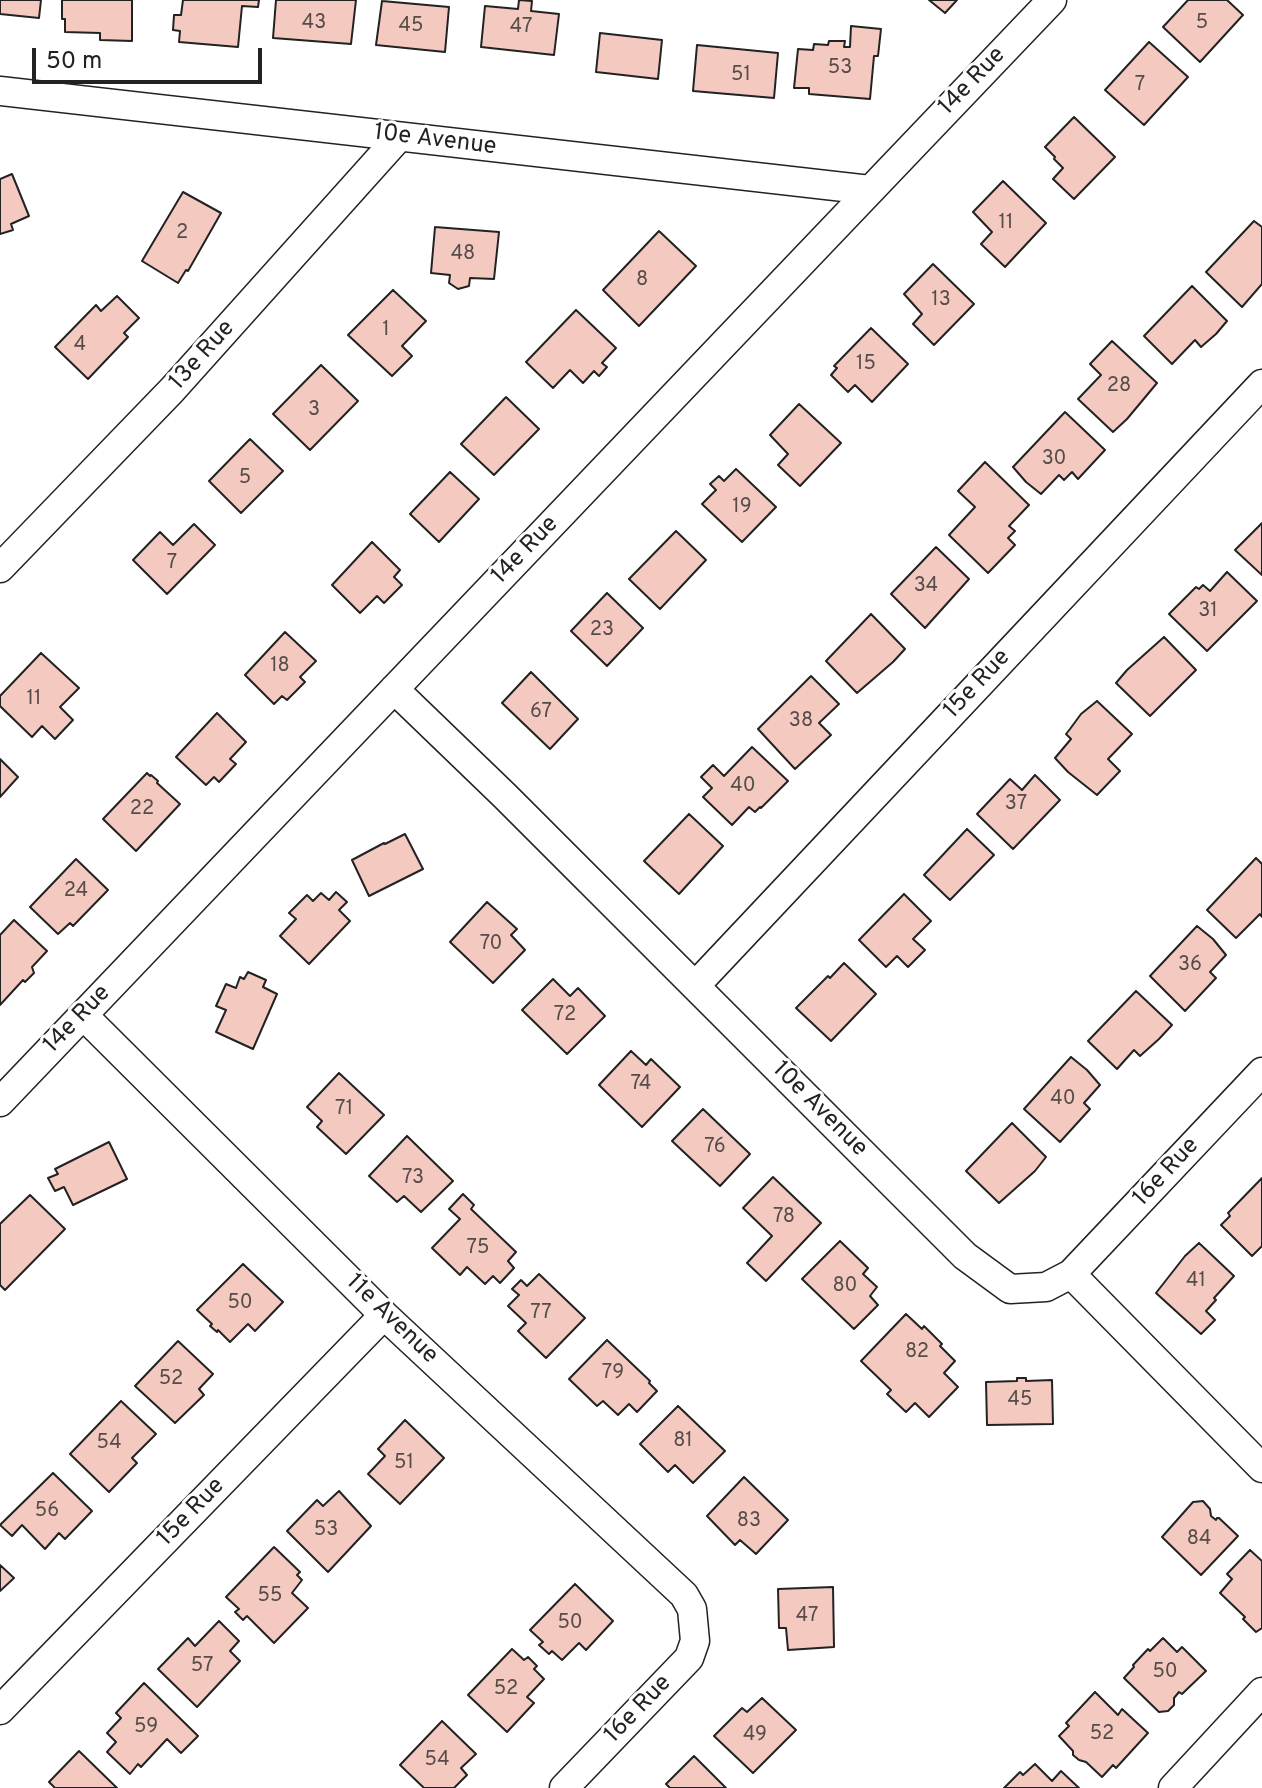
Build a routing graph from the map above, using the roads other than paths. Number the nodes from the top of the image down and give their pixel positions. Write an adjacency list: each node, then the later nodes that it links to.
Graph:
1 (1052, 0): 4 (street, 14e Rue)
2 (0, 91): 3 (street, 10e Avenue)
3 (399, 137): 4 (street, 10e Avenue); 6 (street, 13e Rue)
4 (870, 190): 7 (street, 14e Rue)
5 (1262, 384): 8 (street, 15e Rue)
6 (0, 568)
7 (394, 689): 8 (street, 10e Avenue); 9 (street, 14e Rue)
8 (695, 986): 12 (street, 10e Avenue)
9 (83, 1015): 11 (street, 14e Rue); 13 (street, 11e Avenue)
10 (1262, 1072): 12 (street, 16e Rue)
11 (0, 1102)
12 (1071, 1274): 14 (street)
13 (384, 1315): 15 (street, 11e Avenue); 17 (street, 15e Rue)
14 (1262, 1468)
15 (694, 1623): 18 (street, 16e Rue)
16 (1262, 1692): 19 (street)
17 (0, 1710)
18 (564, 1788)
19 (1173, 1788)

